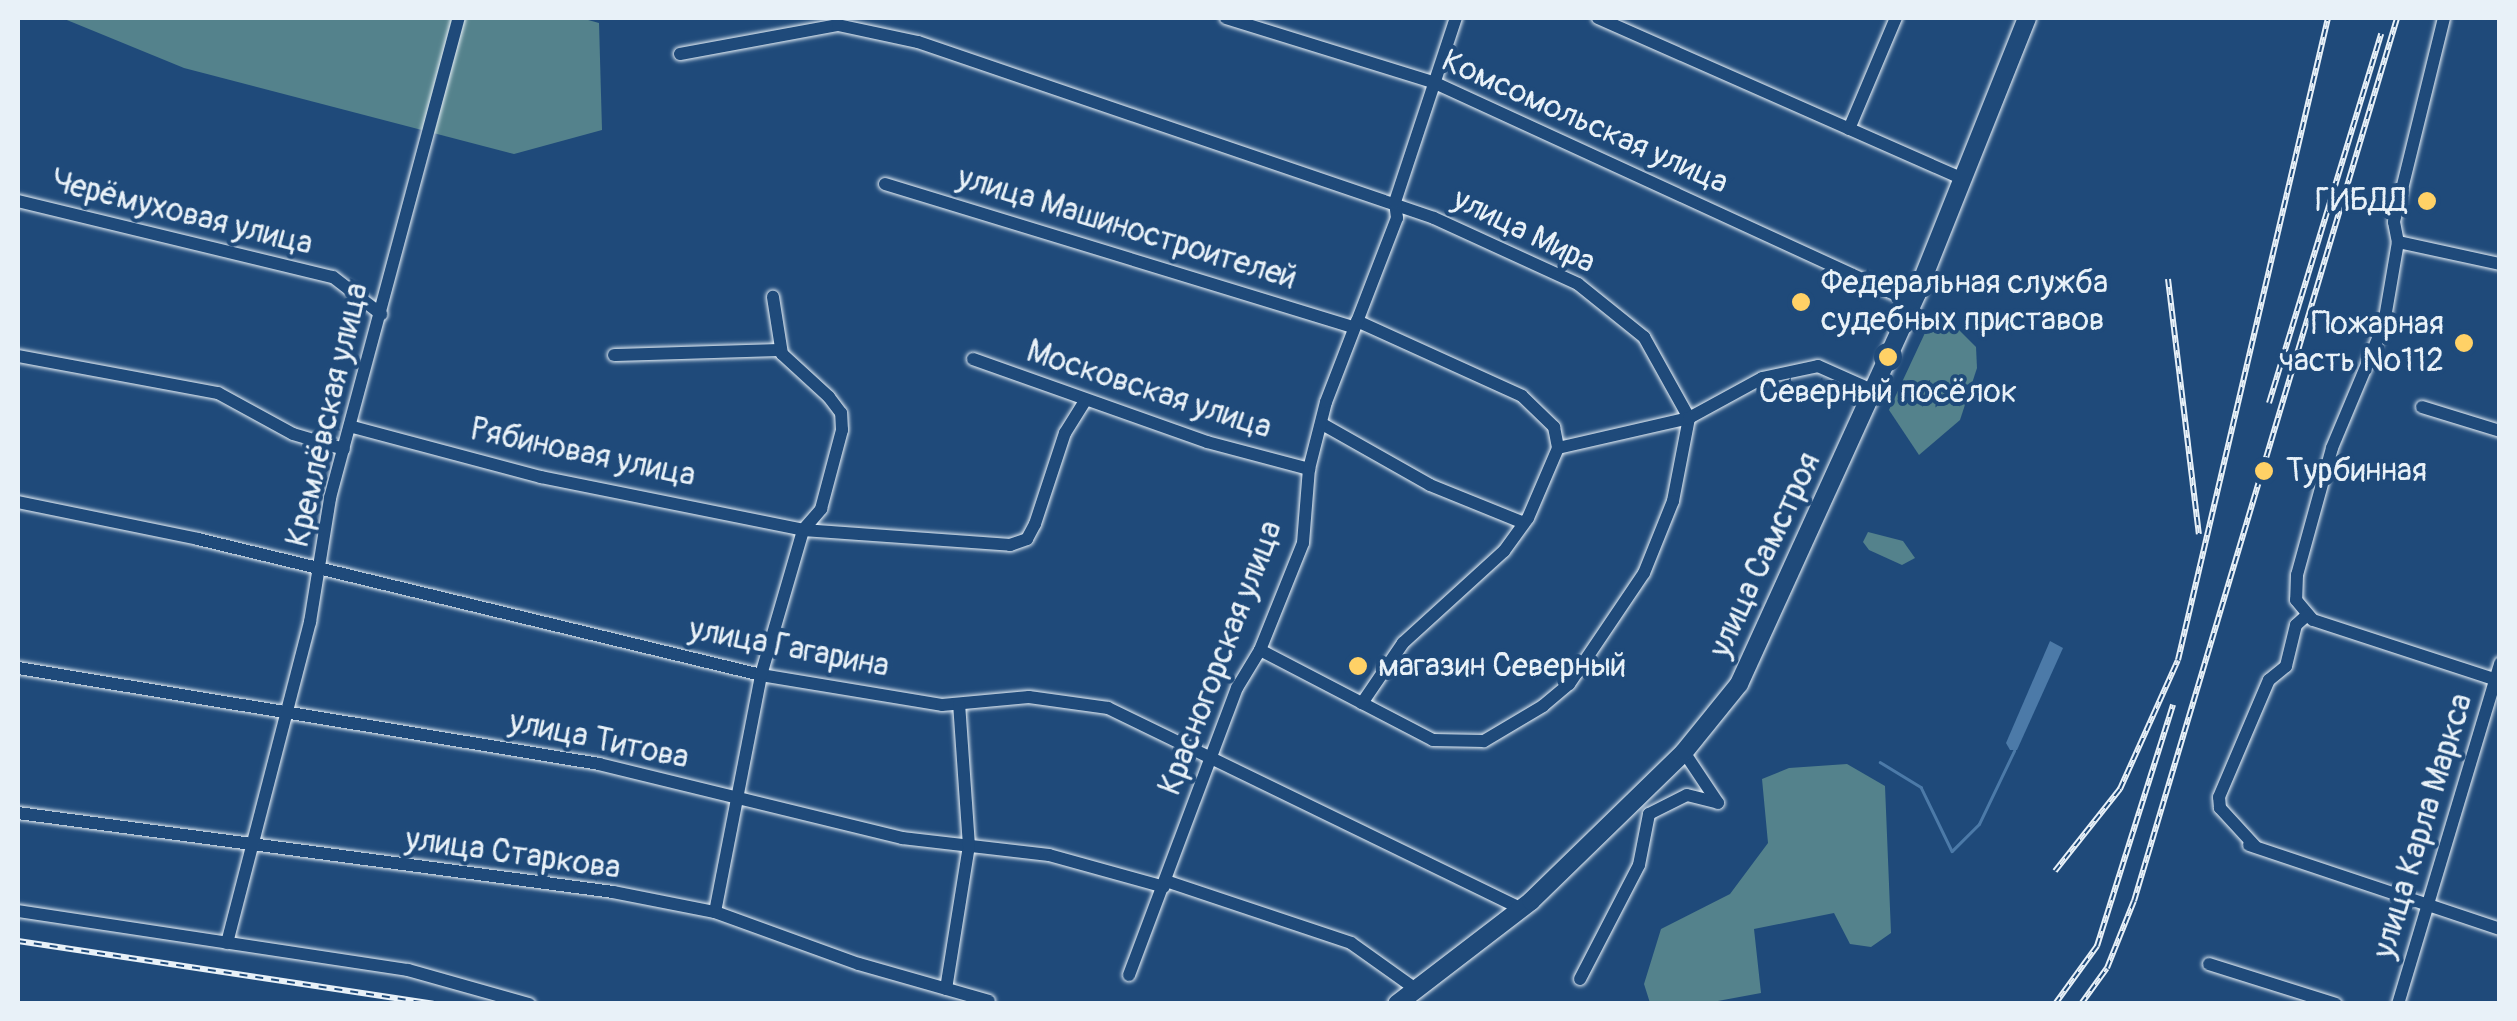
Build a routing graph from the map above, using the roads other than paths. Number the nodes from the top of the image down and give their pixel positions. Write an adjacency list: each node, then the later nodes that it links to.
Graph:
1 (459, 18): 19 (street, Кремлёвская улица)
2 (1226, 18): 9 (street, Комсомольская улица)
3 (1456, 18): 9 (street, Красногорская улица)
4 (1598, 18): 10 (street)
5 (1896, 18): 10 (street)
6 (2027, 18): 11 (street, улица Самстроя)
7 (2444, 18): 15 (street)
8 (680, 54): 14 (street, улица Мира)
9 (1434, 82): 14 (street, Красногорская улица); 18 (street, Комсомольская улица)
10 (1849, 129): 11 (street)
11 (1960, 178): 18 (street, улица Самстроя)
12 (885, 184): 20 (street, улица Машиностроителей)
13 (18, 201): 19 (street, Черёмуховая улица)
14 (1395, 202): 20 (street, Красногорская улица); 28 (street, улица Мира)
15 (2398, 242): 16 (street); 39 (street)
16 (2500, 264)
17 (773, 297): 21 (street)
18 (1912, 302): 25 (street, улица Самстроя)
19 (380, 314): 30 (street, Кремлёвская улица)
20 (1355, 324): 29 (street, Красногорская улица); 32 (street, улица Машиностроителей)
21 (781, 350): 22 (street); 37 (street)
22 (614, 355)
23 (18, 356): 33 (street)
24 (973, 359): 26 (street, Московская улица)
25 (1872, 390): 28 (street); 48 (street, улица Самстроя)
26 (1084, 401): 34 (street, Московская улица); 37 (street, Рябиновая улица)
27 (2422, 407): 31 (street)
28 (1689, 418): 32 (street); 45 (street)
29 (1324, 425): 34 (street, Красногорская улица); 36 (street)
30 (352, 427): 33 (street, Кремлёвская улица); 37 (street, Рябиновая улица)
31 (2500, 431)
32 (1558, 448): 36 (street)
33 (344, 449): 38 (street, Кремлёвская улица)
34 (1309, 469): 40 (street, Красногорская улица)
35 (18, 502): 38 (street, улица Гагарина)
36 (1524, 523): 45 (street)
37 (803, 530): 43 (street)
38 (320, 568): 43 (street, улица Гагарина); 47 (street, Кремлёвская улица)
39 (2306, 616): 44 (street); 55 (street)
40 (1260, 650): 45 (street); 49 (street, Красногорская улица)
41 (2500, 663): 44 (street, улица Карла Маркса)
42 (18, 668): 47 (street, улица Титова)
43 (762, 676): 46 (street, улица Гагарина); 50 (street)
44 (2497, 680): 55 (street, улица Карла Маркса)
45 (1362, 703)
46 (959, 704): 49 (street, улица Гагарина); 53 (street)
47 (288, 710): 50 (street, улица Титова); 52 (street, Кремлёвская улица)
48 (1684, 752): 56 (street, улица Самстроя); 63 (street)
49 (1210, 756): 54 (street, Красногорская улица); 56 (street, улица Гагарина)
50 (739, 801): 53 (street, улица Титова); 58 (street)
51 (18, 813): 52 (street, улица Старкова)
52 (252, 846): 58 (street, улица Старкова); 60 (street, Кремлёвская улица)
53 (969, 846): 54 (street, улица Титова); 65 (street)
54 (1165, 884): 62 (street, Красногорская улица); 64 (street, улица Титова)
55 (2428, 906): 59 (street); 70 (street, улица Карла Маркса)
56 (1519, 908): 64 (street, улица Самстроя)
57 (18, 912): 60 (street)
58 (714, 912): 65 (street, улица Старкова)
59 (2500, 928)
60 (226, 944): 67 (street)
61 (2209, 964): 69 (street)
62 (1129, 975)
63 (1580, 979)
64 (1414, 987): 68 (street, улица Самстроя)
65 (946, 989): 66 (street, улица Старкова)
66 (989, 1001)
67 (529, 1004)
68 (1397, 1004)
69 (2336, 1004)
70 (2398, 1004)

